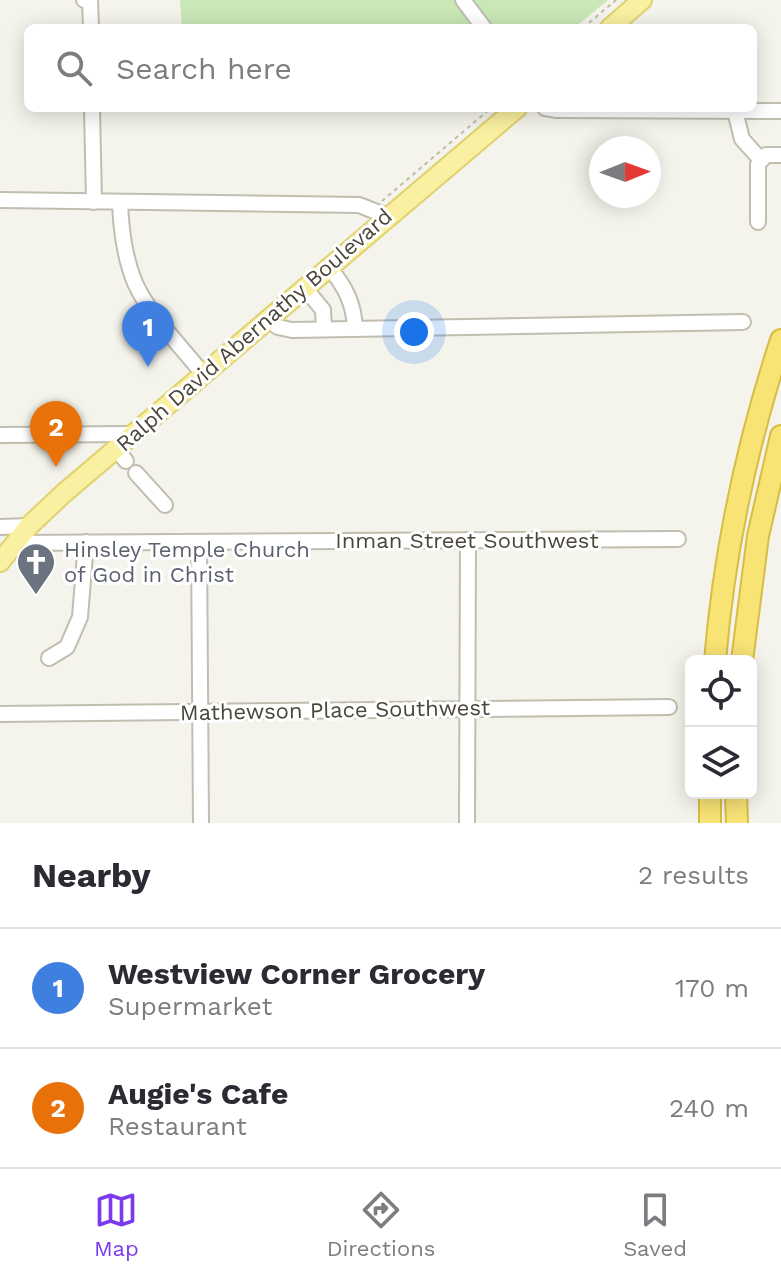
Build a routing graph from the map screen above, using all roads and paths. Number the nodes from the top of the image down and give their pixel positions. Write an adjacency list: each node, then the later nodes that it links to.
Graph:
1 (84, 0): 2 (street)
2 (90, 0): 6 (street)
3 (463, 0): 7 (street)
4 (616, 0): 8 (path)
5 (642, 0): 9 (main road)
6 (91, 24)
7 (481, 24)
8 (588, 24)
9 (615, 24)
10 (757, 111): 11 (street)
11 (781, 111)
12 (92, 112): 19 (street)
13 (487, 112): 21 (path)
14 (512, 112): 21 (main road, Ralph David Abernathy Boulevard)
15 (735, 112): 17 (street)
16 (781, 155): 17 (street)
17 (761, 160): 22 (street)
18 (0, 200): 19 (street)
19 (94, 202): 20 (street)
20 (120, 203): 21 (street); 32 (street)
21 (386, 207): 23 (main road, Ralph David Abernathy Boulevard)
22 (758, 222)
23 (328, 266): 24 (main road, Ralph David Abernathy Boulevard); 25 (street)
24 (304, 287): 26 (street); 27 (main road, Ralph David Abernathy Boulevard)
25 (349, 297): 26 (street); 30 (street)
26 (323, 310): 29 (street)
27 (267, 319): 29 (street); 32 (main road, Ralph David Abernathy Boulevard)
28 (743, 322): 30 (street)
29 (324, 329): 30 (street)
30 (355, 329)
31 (781, 340): 46 (highway)
32 (203, 374): 33 (main road, Ralph David Abernathy Boulevard)
33 (132, 434): 34 (street); 38 (main road, Ralph David Abernathy Boulevard)
34 (0, 435)
35 (781, 436): 47 (highway)
36 (136, 473): 37 (street)
37 (165, 505)
38 (29, 526): 39 (street); 44 (main road, Ralph David Abernathy Boulevard)
39 (0, 527)
40 (678, 539): 41 (street, Inman Street Southwest)
41 (468, 540): 43 (street, Inman Street Southwest); 50 (street)
42 (86, 542): 43 (street, Inman Street Southwest); 44 (street, Inman Street Southwest); 48 (street)
43 (199, 542): 51 (street)
44 (16, 543): 45 (main road, Ralph David Abernathy Boulevard)
45 (0, 562)
46 (716, 655)
47 (743, 655)
48 (49, 658)
49 (669, 707): 50 (street, Mathewson Place Southwest)
50 (467, 709): 51 (street, Mathewson Place Southwest); 56 (street)
51 (200, 712): 52 (street, Mathewson Place Southwest); 55 (street)
52 (0, 714)
53 (710, 799): 57 (highway)
54 (736, 799): 58 (highway)
55 (201, 823)
56 (467, 823)
57 (710, 823)
58 (737, 823)

